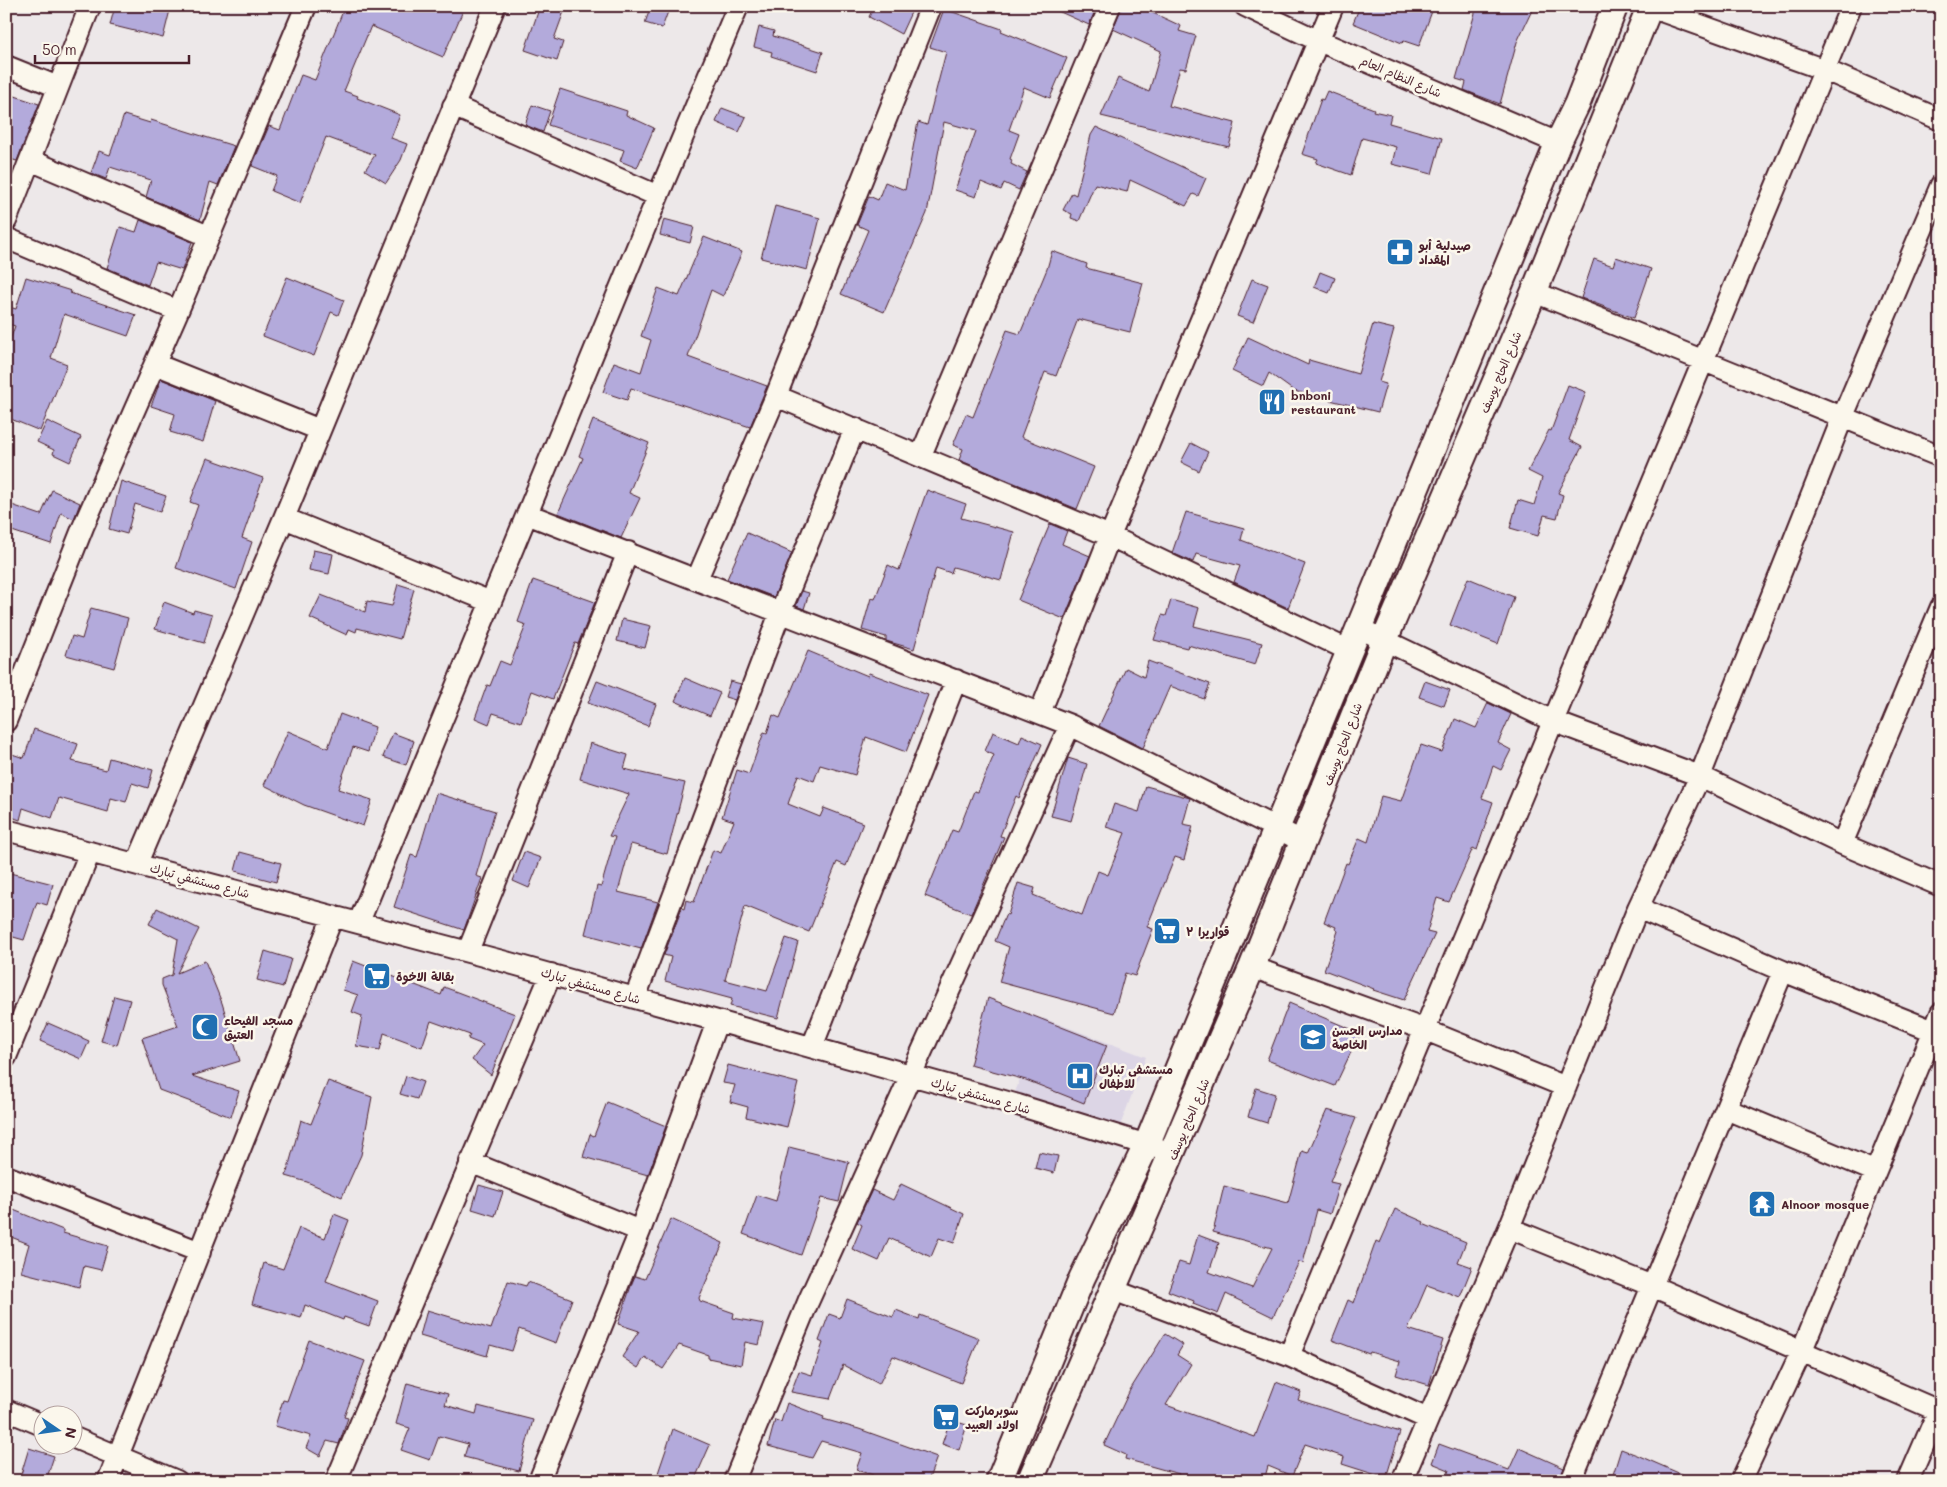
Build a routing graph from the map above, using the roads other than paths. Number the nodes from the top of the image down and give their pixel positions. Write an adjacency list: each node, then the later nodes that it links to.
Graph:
1 (90, 6): 15 (street)
2 (306, 6): 24 (street)
3 (495, 6): 16 (street)
4 (738, 6): 22 (street)
5 (931, 6): 30 (street)
6 (1110, 6): 34 (street)
7 (1245, 6): 12 (street, شارع النظام العام)
8 (1333, 6): 12 (street)
9 (1615, 6): 18 (main road)
10 (1851, 6): 14 (street)
11 (1650, 7): 14 (street); 26 (main road, شارع الحاج يوسف)
12 (1318, 40): 18 (street, شارع النظام العام); 38 (street)
13 (6, 66): 15 (street)
14 (1825, 70): 17 (street); 28 (street)
15 (58, 87): 19 (street)
16 (453, 106): 22 (street); 33 (street)
17 (1941, 120)
18 (1558, 143): 44 (main road)
19 (30, 160): 20 (street); 24 (street)
20 (12, 186): 23 (street)
21 (1941, 186): 31 (street)
22 (658, 196): 36 (street)
23 (6, 221)
24 (208, 236): 27 (street)
25 (6, 238): 27 (street)
26 (1534, 292): 28 (street); 45 (main road, شارع الحاج يوسف)
27 (178, 311): 29 (street)
28 (1705, 360): 31 (street); 50 (street)
29 (155, 364): 33 (street); 49 (street)
30 (776, 396): 32 (street); 40 (street)
31 (1843, 416): 35 (street); 52 (street)
32 (855, 428): 34 (street); 43 (street)
33 (320, 430): 37 (street)
34 (921, 455): 38 (street)
35 (1941, 457)
36 (527, 514): 39 (street); 41 (street)
37 (284, 518): 41 (street); 58 (street)
38 (1110, 536): 46 (street); 48 (street)
39 (628, 552): 40 (street); 63 (street)
40 (697, 579): 43 (street)
41 (491, 602): 62 (street)
42 (1941, 607): 56 (street)
43 (780, 613): 47 (street); 67 (street)
44 (1359, 628): 45 (street); 46 (main road)
45 (1384, 641): 50 (street); 55 (main road, شارع الحاج يوسف)
46 (1348, 650): 54 (main road)
47 (956, 680): 48 (street); 71 (street)
48 (1040, 714): 51 (street)
49 (6, 721)
50 (1555, 722): 52 (street); 70 (street)
51 (1070, 725): 54 (street); 73 (street)
52 (1700, 776): 56 (street); 60 (street)
53 (6, 830): 57 (street, شارع مستشفي تبارك)
54 (1276, 830): 55 (street); 76 (main road)
55 (1304, 842): 64 (main road, شارع الحاج يوسف)
56 (1842, 844): 59 (street)
57 (90, 852): 58 (street, شارع مستشفي تبارك); 72 (street)
58 (137, 863): 61 (street, شارع مستشفي تبارك)
59 (1941, 886)
60 (1638, 908): 65 (street); 74 (street)
61 (333, 916): 62 (street, شارع مستشفي تبارك); 83 (street)
62 (359, 922): 63 (street, شارع مستشفي تبارك)
63 (468, 951): 66 (street, شارع مستشفي تبارك)
64 (1252, 968): 70 (street); 77 (main road, شارع الحاج يوسف)
65 (1783, 971): 69 (street); 75 (street)
66 (551, 974): 67 (street, شارع مستشفي تبارك); 78 (street)
67 (635, 998): 68 (street, شارع مستشفي تبارك)
68 (717, 1022): 71 (street, شارع مستشفي تبارك); 82 (street)
69 (1938, 1026): 79 (street)
70 (1424, 1029): 74 (street); 87 (street)
71 (812, 1047): 73 (street, شارع مستشفي تبارك)
72 (6, 1057)
73 (911, 1075): 76 (street, شارع مستشفي تبارك); 99 (street)
74 (1566, 1087): 81 (street)
75 (1726, 1109): 79 (street); 84 (street)
76 (1147, 1144): 77 (street, شارع مستشفي تبارك); 94 (main road)
77 (1173, 1153): 85 (main road, شارع الحاج يوسف)
78 (470, 1162): 82 (street); 97 (street)
79 (1874, 1171): 86 (street)
80 (6, 1176): 83 (street)
81 (1509, 1228): 84 (street); 90 (street)
82 (640, 1231): 98 (street)
83 (200, 1252): 93 (street)
84 (1652, 1286): 86 (street); 102 (street)
85 (1113, 1290): 87 (street); 100 (main road, شارع الحاج يوسف)
86 (1802, 1350): 88 (street); 103 (street)
87 (1289, 1356): 90 (street)
88 (1940, 1409): 104 (street)
89 (6, 1410): 91 (street)
90 (1428, 1419): 101 (street)
91 (32, 1421)
92 (82, 1441): 93 (street)
93 (118, 1456): 95 (street); 96 (street)
94 (1008, 1478)
95 (108, 1481)
96 (177, 1481)
97 (336, 1481)
98 (539, 1481)
99 (734, 1481)
100 (1030, 1481)
101 (1402, 1481)
102 (1571, 1481)
103 (1741, 1481)
104 (1908, 1481)

